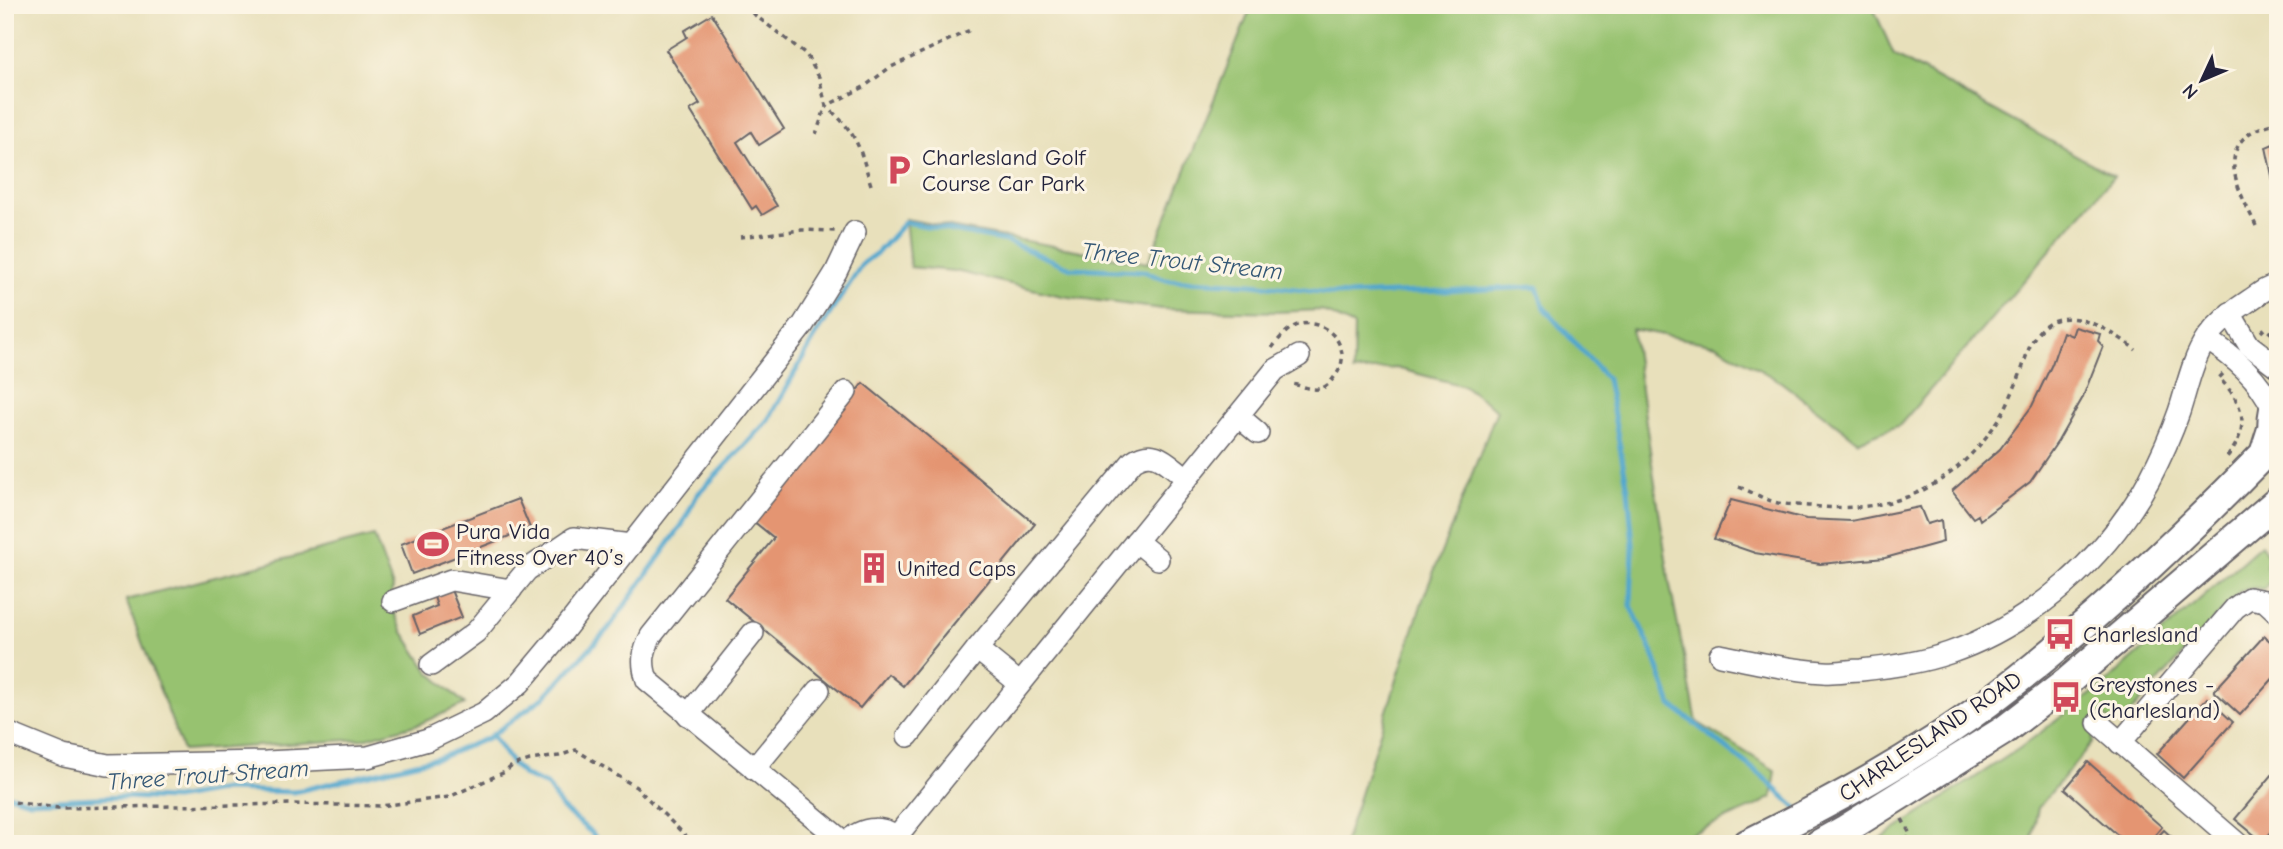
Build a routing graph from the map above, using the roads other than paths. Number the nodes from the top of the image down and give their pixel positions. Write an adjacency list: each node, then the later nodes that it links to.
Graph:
1 (855, 232): 14 (street)
2 (2278, 285): 3 (street)
3 (2230, 313): 4 (street); 6 (street)
4 (2207, 339): 9 (street); 21 (street)
5 (1299, 356): 8 (street)
6 (2278, 367)
7 (846, 392): 25 (street)
8 (1238, 416): 10 (street); 11 (street)
9 (2275, 420): 32 (main road, CHARLESLAND ROAD)
10 (1258, 433)
11 (1187, 478): 13 (street); 20 (street)
12 (2278, 501): 34 (main road, CHARLESLAND ROAD)
13 (1136, 541): 15 (street); 23 (street)
14 (631, 545): 16 (street); 27 (street)
15 (1158, 559)
16 (511, 590): 17 (street); 22 (street)
17 (393, 601)
18 (2278, 613): 29 (street)
19 (753, 633): 25 (street)
20 (977, 649): 23 (street); 28 (street)
21 (1720, 654)
22 (431, 665)
23 (1019, 683): 31 (street)
24 (819, 690): 30 (street)
25 (688, 715): 30 (street)
26 (2098, 723): 29 (street)
27 (5, 732)
28 (908, 736)
29 (2120, 743): 35 (street)
30 (754, 769): 33 (street)
31 (900, 840): 33 (street)
32 (1754, 840)
33 (845, 843)
34 (1819, 844)
35 (2238, 844)

